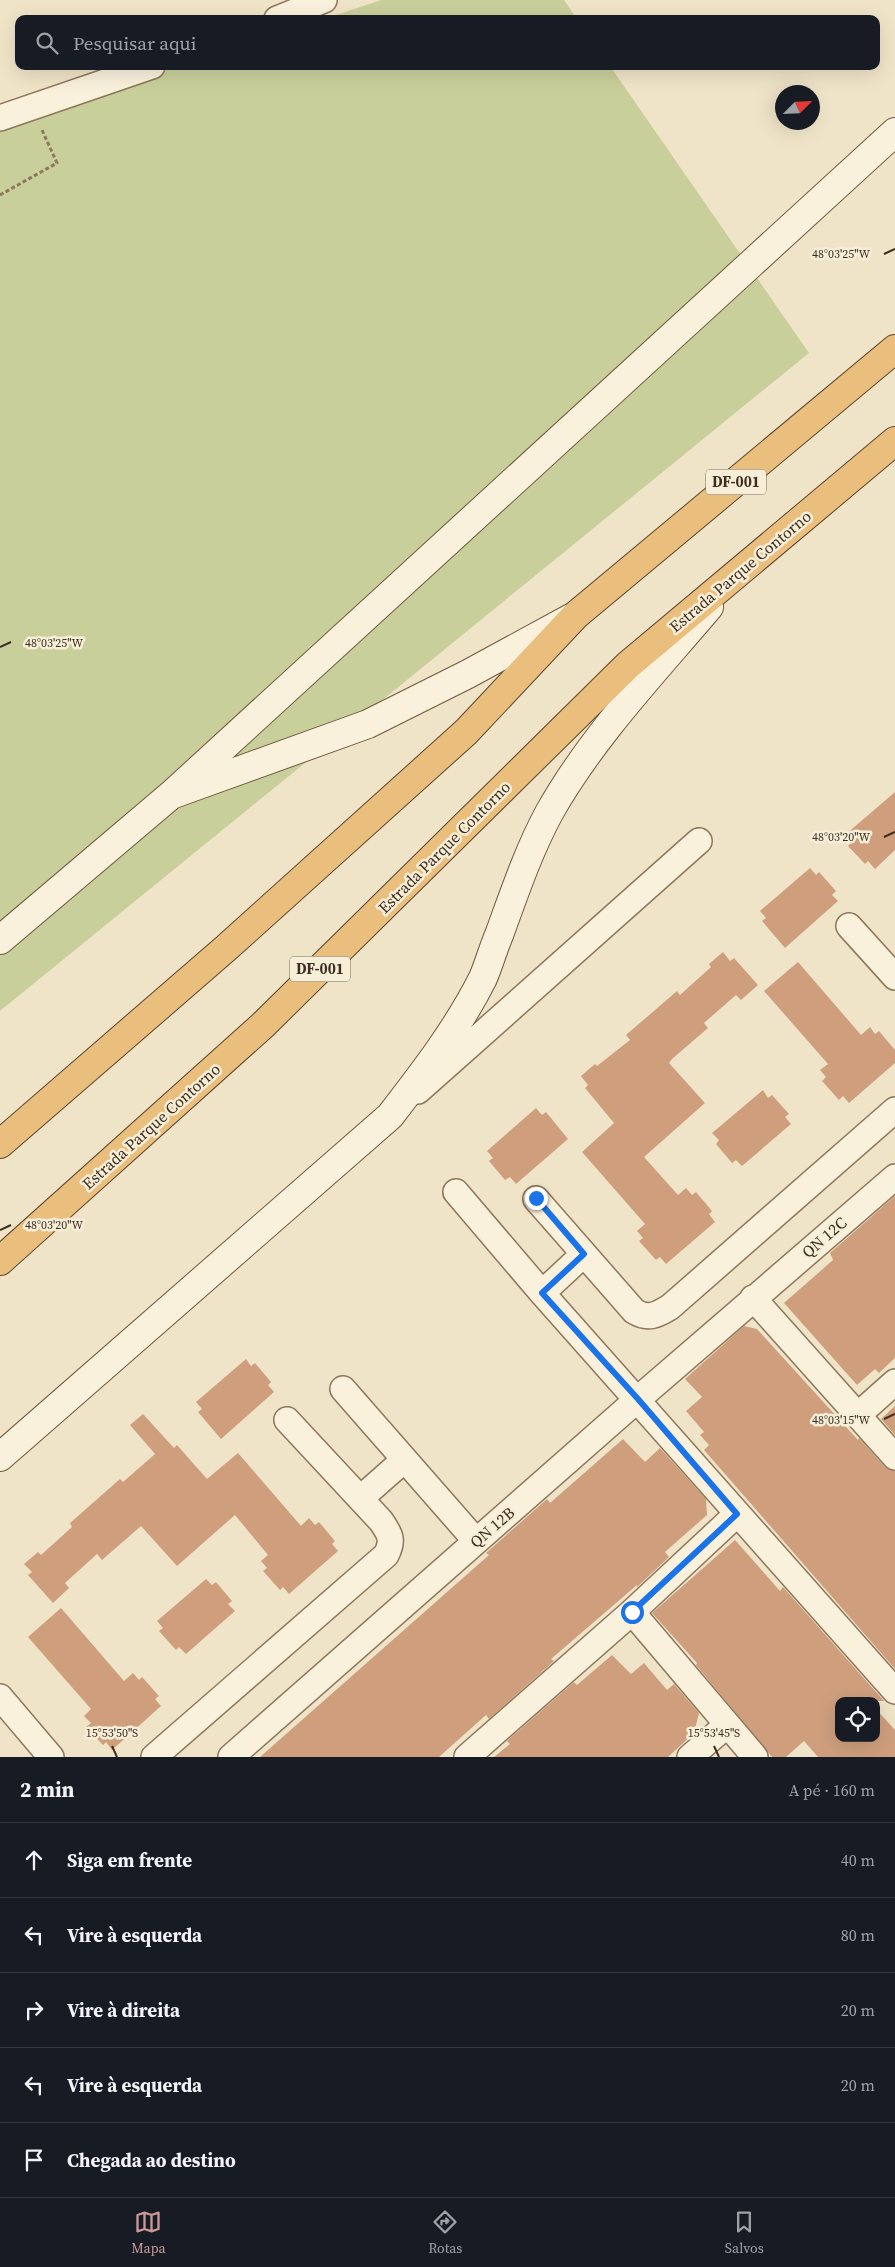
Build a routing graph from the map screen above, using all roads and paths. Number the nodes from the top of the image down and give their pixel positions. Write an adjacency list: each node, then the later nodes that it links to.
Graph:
1 (324, 0): 2 (street)
2 (288, 15)
3 (141, 70): 4 (street)
4 (32, 108): 5 (street); 7 (path)
5 (0, 118)
6 (895, 132): 12 (main road)
7 (0, 195)
8 (895, 349): 11 (highway, DF-001)
9 (895, 441): 10 (highway, Estrada Parque Contorno / DF-001)
10 (737, 574): 18 (main road); 24 (highway, Estrada Parque Contorno / DF-001)
11 (576, 615): 12 (main road); 19 (highway, DF-001)
12 (171, 795): 15 (main road)
13 (699, 841): 18 (street)
14 (849, 926): 16 (street)
15 (0, 940)
16 (895, 977)
17 (895, 1110): 23 (street)
18 (390, 1116): 32 (main road)
19 (0, 1144)
20 (895, 1176): 26 (street, QN 12C)
21 (456, 1192): 25 (street)
22 (536, 1198): 23 (street)
23 (584, 1254): 25 (street)
24 (0, 1261)
25 (542, 1293): 29 (street)
26 (753, 1298): 29 (street, QN 12B); 30 (street)
27 (895, 1382): 30 (street)
28 (343, 1389): 34 (street)
29 (638, 1399): 36 (street); 37 (street, QN 12B)
30 (858, 1415): 33 (street)
31 (287, 1420): 35 (street)
32 (0, 1457)
33 (895, 1458)
34 (404, 1460): 35 (street); 37 (street)
35 (361, 1498): 43 (street)
36 (737, 1514): 38 (street); 39 (street)
37 (476, 1541): 44 (street, QN 12B)
38 (632, 1612): 41 (street); 45 (street)
39 (895, 1691)
40 (0, 1697): 42 (street)
41 (727, 1725): 46 (street); 47 (street)
42 (51, 1757)
43 (154, 1757)
44 (231, 1757)
45 (468, 1757)
46 (690, 1757)
47 (755, 1757)

